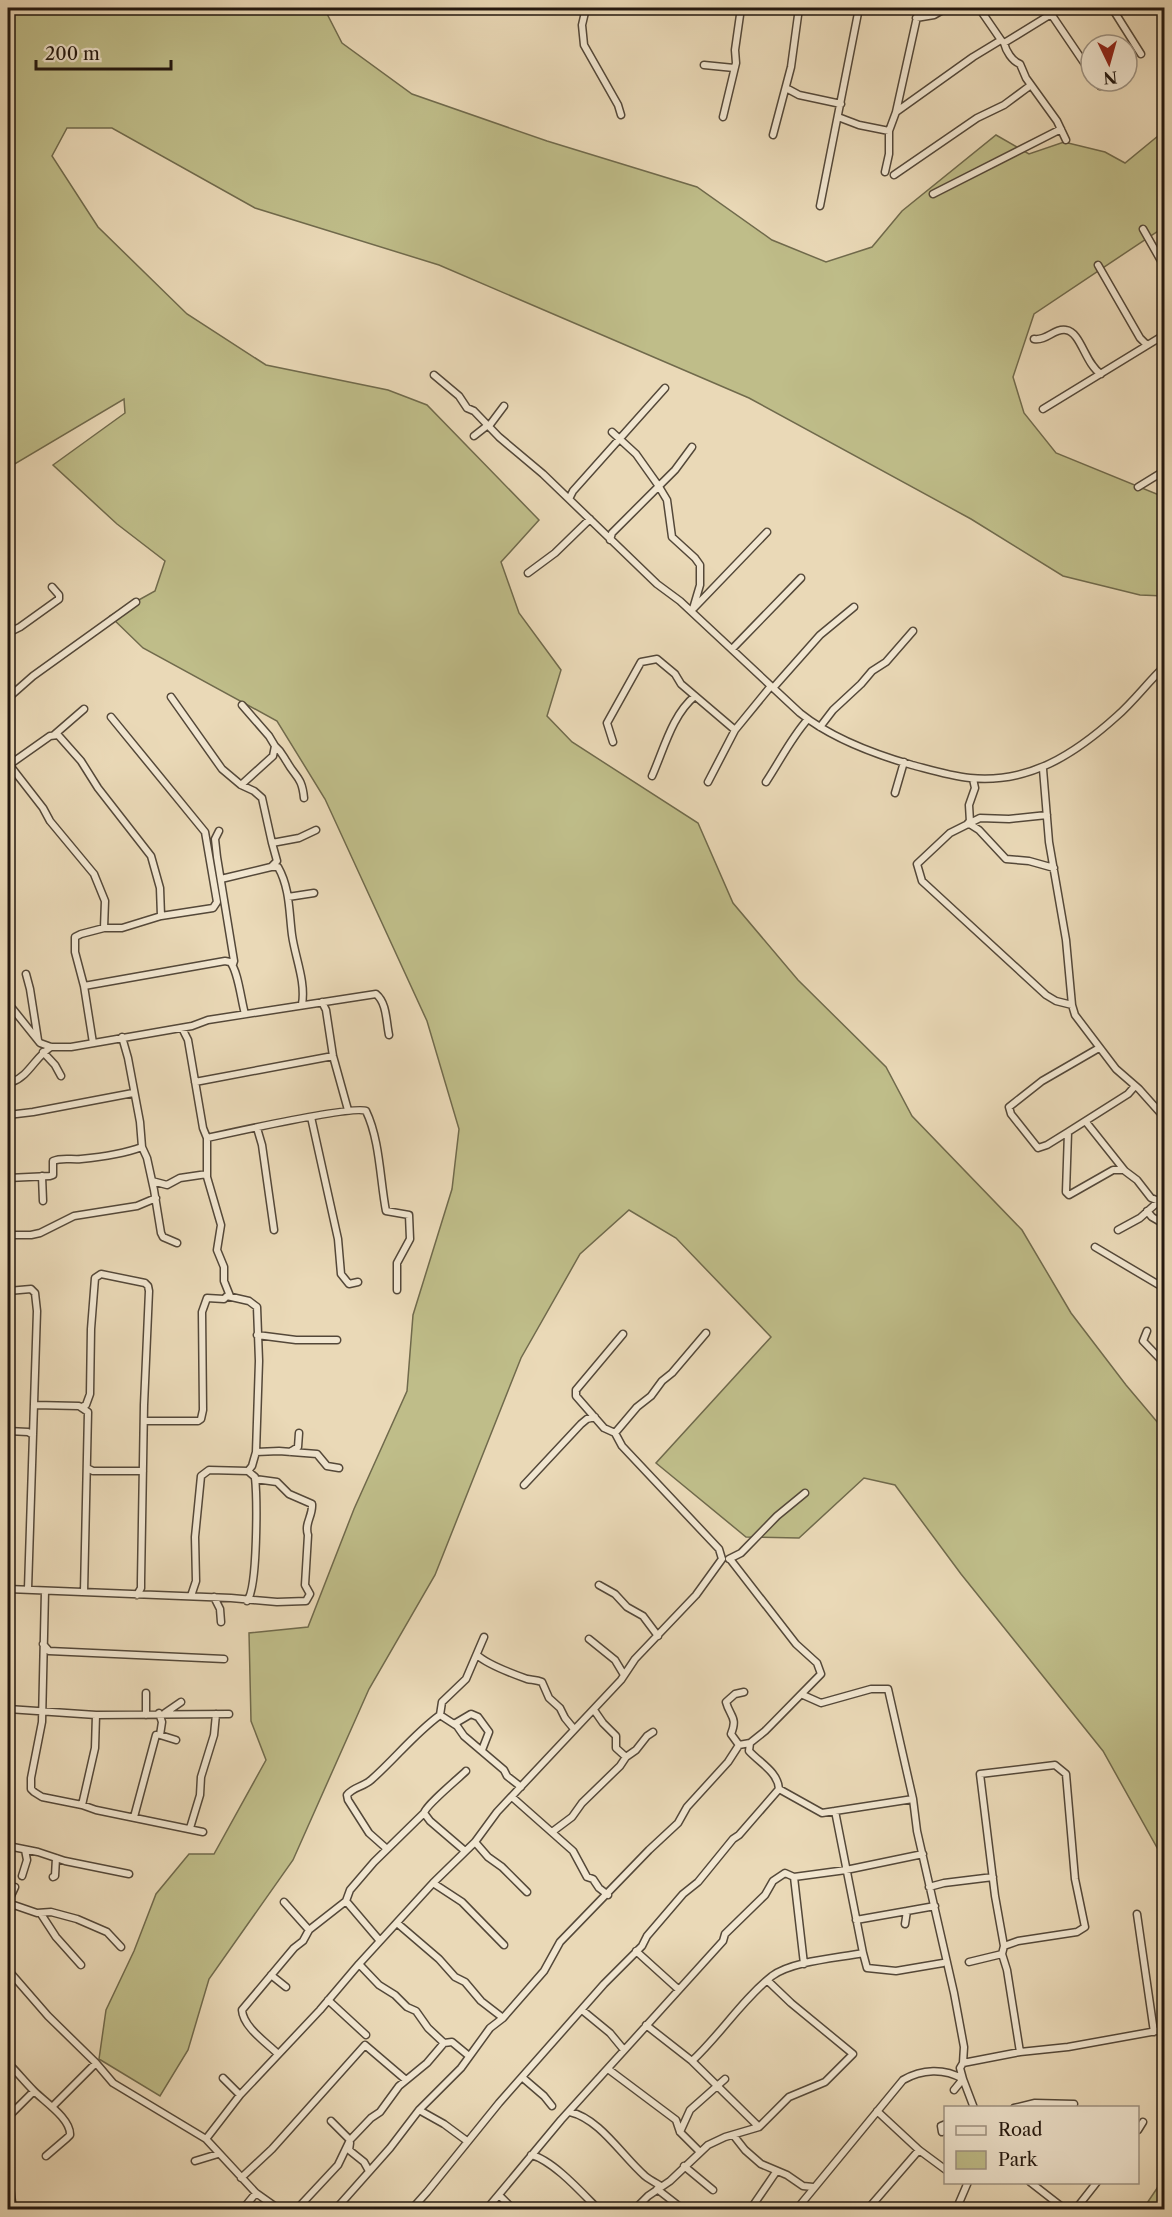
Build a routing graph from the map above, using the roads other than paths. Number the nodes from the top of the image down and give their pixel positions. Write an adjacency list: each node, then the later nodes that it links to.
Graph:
1 (586, 8): 22 (street)
2 (741, 8): 17 (street)
3 (799, 8): 19 (street)
4 (859, 8): 20 (street)
5 (919, 8): 12 (street)
6 (946, 8): 12 (street)
7 (979, 8): 13 (street)
8 (1047, 8): 11 (street)
9 (1060, 8): 11 (street)
10 (1112, 8): 14 (street)
11 (1052, 14): 13 (street); 15 (street)
12 (916, 18): 21 (street)
13 (1003, 42): 18 (street); 21 (street)
14 (1141, 54)
15 (1079, 55)
16 (704, 66): 17 (street)
17 (734, 68): 23 (street)
18 (1031, 85): 25 (street); 30 (street)
19 (786, 88): 20 (street); 27 (street)
20 (841, 104): 24 (street)
21 (896, 112): 26 (street)
22 (621, 115)
23 (723, 117)
24 (838, 117): 26 (street); 32 (street)
25 (1061, 129): 28 (street); 31 (street)
26 (889, 131): 29 (street)
27 (773, 135)
28 (1066, 140)
29 (885, 172)
30 (894, 175)
31 (933, 194)
32 (820, 206)
33 (1143, 229): 35 (street)
34 (1098, 265): 38 (street)
35 (1164, 266)
36 (1164, 335): 38 (street)
37 (1034, 339): 39 (street)
38 (1147, 345): 39 (street)
39 (1101, 374): 43 (street)
40 (434, 375): 44 (street)
41 (665, 388): 47 (street)
42 (504, 406): 44 (street)
43 (1043, 410)
44 (488, 426): 46 (street); 52 (street)
45 (612, 432): 47 (street)
46 (474, 436)
47 (619, 440): 50 (street); 52 (street)
48 (692, 447): 50 (street)
49 (1164, 471): 51 (street)
50 (658, 485): 55 (street); 61 (street)
51 (1138, 487)
52 (569, 499): 53 (street)
53 (590, 519): 55 (street); 56 (street)
54 (767, 532): 61 (street)
55 (609, 536): 61 (street)
56 (528, 573)
57 (801, 578): 64 (street)
58 (52, 587): 63 (street)
59 (136, 602): 69 (street)
60 (854, 607): 66 (street)
61 (693, 610): 64 (street)
62 (913, 631): 74 (street)
63 (8, 633)
64 (732, 649): 66 (street)
65 (1164, 667): 83 (street)
66 (772, 687): 73 (street); 75 (street)
67 (695, 696): 75 (street); 77 (street); 84 (street)
68 (171, 697): 88 (street)
69 (8, 698)
70 (242, 705): 78 (street)
71 (84, 709): 76 (street)
72 (111, 717): 101 (street)
73 (808, 719): 74 (street); 87 (street)
74 (820, 727): 81 (street)
75 (735, 730): 86 (street)
76 (54, 735): 82 (street); 101 (street)
77 (613, 742)
78 (275, 747): 79 (street); 80 (street)
79 (284, 754): 80 (street); 90 (street)
80 (273, 756): 88 (street)
81 (904, 762): 85 (street); 89 (street)
82 (8, 764): 102 (street)
83 (1042, 769): 85 (street); 91 (street)
84 (652, 776)
85 (973, 779): 92 (street)
86 (708, 782)
87 (766, 782)
88 (241, 785): 95 (street)
89 (895, 793)
90 (304, 798)
91 (1047, 815): 92 (street); 97 (street)
92 (969, 823): 97 (street); 109 (street)
93 (316, 830): 95 (street)
94 (219, 831): 98 (street)
95 (272, 843): 96 (street)
96 (275, 865): 98 (street); 100 (street)
97 (1054, 868): 109 (street)
98 (221, 879): 103 (street)
99 (314, 893): 100 (street)
100 (288, 897): 108 (street)
101 (161, 916): 102 (street)
102 (104, 928): 105 (street)
103 (233, 964): 105 (street); 110 (street)
104 (26, 974): 111 (street)
105 (84, 986): 117 (street)
106 (322, 1002): 108 (street); 114 (street); 121 (street)
107 (8, 1003): 112 (street)
108 (302, 1004): 110 (street)
109 (1072, 1005): 119 (street)
110 (245, 1014): 113 (street)
111 (35, 1022): 112 (street); 116 (street)
112 (25, 1024): 116 (street)
113 (182, 1028): 115 (street); 124 (street)
114 (389, 1035)
115 (122, 1037): 117 (street); 126 (street)
116 (39, 1042): 118 (street); 120 (street)
117 (93, 1043): 118 (street)
118 (51, 1047): 120 (street)
119 (1099, 1048): 125 (street); 133 (street)
120 (41, 1054): 122 (street); 123 (street)
121 (333, 1056): 124 (street); 127 (street)
122 (61, 1076)
123 (8, 1078)
124 (195, 1082): 134 (street)
125 (1135, 1086): 129 (street); 131 (street)
126 (133, 1093): 128 (street); 135 (street)
127 (348, 1110): 130 (street); 153 (street)
128 (8, 1115)
129 (1164, 1116)
130 (311, 1117): 132 (street); 151 (street)
131 (1086, 1122): 133 (street); 136 (street)
132 (257, 1128): 134 (street); 146 (street)
133 (1068, 1132): 136 (street)
134 (207, 1138): 137 (street)
135 (142, 1147): 138 (street); 140 (street)
136 (1124, 1170): 142 (street)
137 (207, 1174): 140 (street); 155 (street)
138 (42, 1176): 139 (street); 143 (street)
139 (8, 1178)
140 (152, 1181): 141 (street)
141 (156, 1198): 148 (street); 149 (street)
142 (1162, 1199): 144 (street)
143 (43, 1201)
144 (1147, 1212): 145 (street); 147 (street)
145 (1164, 1224)
146 (274, 1230)
147 (1118, 1230)
148 (8, 1235)
149 (177, 1243)
150 (1095, 1247): 152 (street)
151 (358, 1282)
152 (1164, 1288)
153 (397, 1290)
154 (8, 1292): 162 (street)
155 (230, 1296): 159 (street); 165 (street)
156 (1147, 1331): 161 (street)
157 (706, 1333): 169 (street)
158 (623, 1334): 164 (street)
159 (256, 1335): 160 (street); 171 (street)
160 (337, 1340)
161 (1164, 1363)
162 (35, 1405): 163 (street); 167 (street)
163 (82, 1407): 165 (street); 175 (street)
164 (595, 1417): 169 (street); 179 (street)
165 (145, 1421): 176 (street)
166 (8, 1431): 167 (street)
167 (31, 1431): 185 (street)
168 (299, 1433): 172 (street)
169 (615, 1433): 181 (street)
170 (326, 1448): 173 (street)
171 (256, 1452): 172 (street); 177 (street)
172 (290, 1452): 173 (street)
173 (317, 1454): 174 (street)
174 (339, 1467)
175 (87, 1468): 176 (street); 187 (street)
176 (143, 1471): 188 (street)
177 (248, 1471): 178 (street); 189 (street)
178 (255, 1479): 191 (street); 191 (street)
179 (524, 1485)
180 (805, 1493): 182 (street)
181 (722, 1559): 182 (street); 193 (street)
182 (730, 1559): 202 (street)
183 (599, 1585): 193 (street)
184 (8, 1589): 185 (street)
185 (28, 1589): 186 (street)
186 (45, 1591): 187 (street); 196 (street)
187 (84, 1592): 188 (street)
188 (137, 1595): 189 (street)
189 (191, 1596): 190 (street)
190 (214, 1597): 191 (street); 192 (street)
191 (247, 1601)
192 (221, 1622)
193 (658, 1636): 199 (street)
194 (484, 1637): 197 (street)
195 (589, 1639): 199 (street)
196 (43, 1644): 198 (street); 206 (street)
197 (477, 1655): 212 (street); 214 (street)
198 (224, 1659)
199 (624, 1675): 205 (street)
200 (744, 1692): 219 (street)
201 (146, 1693): 211 (street)
202 (802, 1695): 218 (street); 226 (street)
203 (182, 1702): 207 (street)
204 (8, 1709): 206 (street)
205 (594, 1710): 214 (street); 221 (street)
206 (42, 1711): 210 (street); 227 (street)
207 (162, 1713): 208 (street); 211 (street); 217 (street)
208 (216, 1714): 209 (street); 231 (street)
209 (229, 1714)
210 (96, 1715): 211 (street); 227 (street)
211 (146, 1715)
212 (440, 1715): 213 (street); 236 (street)
213 (454, 1724): 220 (street); 220 (street)
214 (574, 1729): 223 (street)
215 (653, 1732): 221 (street)
216 (156, 1735): 230 (street)
217 (176, 1740)
218 (750, 1743): 219 (street); 224 (street)
219 (740, 1745): 251 (street)
220 (482, 1750): 223 (street)
221 (626, 1756): 233 (street)
222 (466, 1771): 229 (street)
223 (521, 1787): 225 (street)
224 (779, 1789): 228 (street); 271 (street)
225 (512, 1797): 233 (street); 234 (street)
226 (913, 1799): 228 (street); 239 (street)
227 (82, 1805): 230 (street)
228 (835, 1811): 241 (street)
229 (424, 1813): 236 (street); 238 (street)
230 (134, 1817): 231 (street)
231 (190, 1828): 232 (street)
232 (203, 1832)
233 (552, 1832): 251 (street)
234 (475, 1842): 238 (street); 250 (street)
235 (8, 1846): 237 (street)
236 (387, 1849): 252 (street)
237 (25, 1850): 240 (street); 243 (street)
238 (465, 1851): 247 (street)
239 (923, 1854): 241 (street); 249 (street)
240 (56, 1858): 242 (street); 245 (street)
241 (846, 1870): 244 (street); 261 (street)
242 (129, 1874)
243 (22, 1876)
244 (794, 1876): 277 (street); 283 (street)
245 (52, 1877)
246 (993, 1877): 249 (street); 270 (street); 270 (street)
247 (433, 1883): 260 (street); 262 (street)
248 (15, 1887): 254 (street)
249 (929, 1887): 255 (street)
250 (527, 1892)
251 (608, 1894): 286 (street)
252 (346, 1901): 264 (street); 267 (street)
253 (284, 1902): 264 (street)
254 (8, 1903): 257 (street)
255 (935, 1906): 256 (street); 265 (street)
256 (907, 1911): 261 (street); 263 (street)
257 (41, 1914): 269 (street); 278 (street)
258 (486, 1914): 260 (street)
259 (1137, 1914): 289 (street)
260 (479, 1918): 268 (street)
261 (856, 1920): 272 (street)
262 (397, 1923): 267 (street); 286 (street)
263 (905, 1924)
264 (309, 1930): 280 (street)
265 (939, 1930): 266 (street); 299 (street)
266 (948, 1935)
267 (380, 1941): 276 (street)
268 (504, 1945)
269 (121, 1947)
270 (1004, 1947): 273 (street)
271 (636, 1951): 283 (street); 285 (street)
272 (862, 1953): 275 (street); 277 (street)
273 (1002, 1954): 274 (street); 293 (street)
274 (969, 1962)
275 (943, 1963)
276 (358, 1964): 284 (street); 291 (street)
277 (804, 1964): 281 (street)
278 (81, 1965)
279 (8, 1970): 297 (street)
280 (271, 1975): 282 (street); 294 (street)
281 (768, 1981): 296 (street); 323 (street)
282 (286, 1987)
283 (678, 1989): 287 (street)
284 (328, 2000): 290 (street); 294 (street)
285 (582, 2010): 292 (street); 303 (street)
286 (502, 2018): 295 (street)
287 (646, 2025): 292 (street); 296 (street)
288 (1162, 2030): 289 (street)
289 (1154, 2032): 293 (street)
290 (366, 2035)
291 (444, 2043): 295 (street); 306 (street)
292 (624, 2050): 300 (street)
293 (1020, 2052): 299 (street)
294 (278, 2054): 310 (street)
295 (469, 2056): 316 (street)
296 (692, 2061): 307 (street)
297 (96, 2062): 315 (street); 328 (street)
298 (8, 2063): 309 (street)
299 (962, 2066): 301 (street); 305 (street)
300 (608, 2069): 318 (street); 325 (street)
301 (951, 2072): 305 (street); 317 (street)
302 (223, 2078): 310 (street)
303 (523, 2078): 312 (street); 330 (street)
304 (725, 2079): 307 (street)
305 (963, 2079): 308 (street); 313 (street)
306 (406, 2080): 329 (street); 341 (street)
307 (717, 2087): 323 (street); 325 (street)
308 (954, 2090)
309 (34, 2091): 315 (street); 319 (street)
310 (240, 2095): 328 (street)
311 (1074, 2104): 314 (street)
312 (552, 2106)
313 (973, 2106)
314 (1022, 2106)
315 (52, 2107): 335 (street)
316 (419, 2110): 330 (street); 339 (street)
317 (877, 2111): 331 (street); 346 (street)
318 (570, 2112): 334 (street); 347 (street)
319 (8, 2117)
320 (331, 2121): 329 (street)
321 (1143, 2122): 324 (street)
322 (944, 2124): 326 (street)
323 (759, 2127): 327 (street)
324 (1139, 2127)
325 (680, 2132): 332 (street)
326 (942, 2132)
327 (734, 2136): 332 (street); 340 (street)
328 (206, 2139): 333 (street)
329 (350, 2140): 339 (street); 354 (street)
330 (467, 2141): 356 (street)
331 (919, 2150): 338 (street); 364 (street)
332 (700, 2152): 337 (street)
333 (218, 2154): 336 (street); 341 (street)
334 (531, 2155): 350 (street); 359 (street)
335 (46, 2156)
336 (195, 2162)
337 (684, 2166): 347 (street); 348 (street)
338 (944, 2169)
339 (369, 2171): 355 (street)
340 (776, 2172): 346 (street); 362 (street)
341 (241, 2178): 349 (street)
342 (9, 2179): 351 (street)
343 (966, 2184): 365 (street)
344 (1033, 2184): 366 (street)
345 (1095, 2184): 367 (street)
346 (813, 2187): 363 (street)
347 (659, 2188): 360 (street); 361 (street)
348 (713, 2190)
349 (256, 2193): 352 (street); 353 (street)
350 (499, 2195): 357 (street); 358 (street)
351 (13, 2210)
352 (242, 2210)
353 (280, 2210)
354 (296, 2210)
355 (335, 2210)
356 (411, 2210)
357 (486, 2210)
358 (514, 2210)
359 (599, 2210)
360 (634, 2210)
361 (684, 2210)
362 (750, 2210)
363 (796, 2210)
364 (867, 2210)
365 (956, 2210)
366 (1066, 2210)
367 (1075, 2210)

